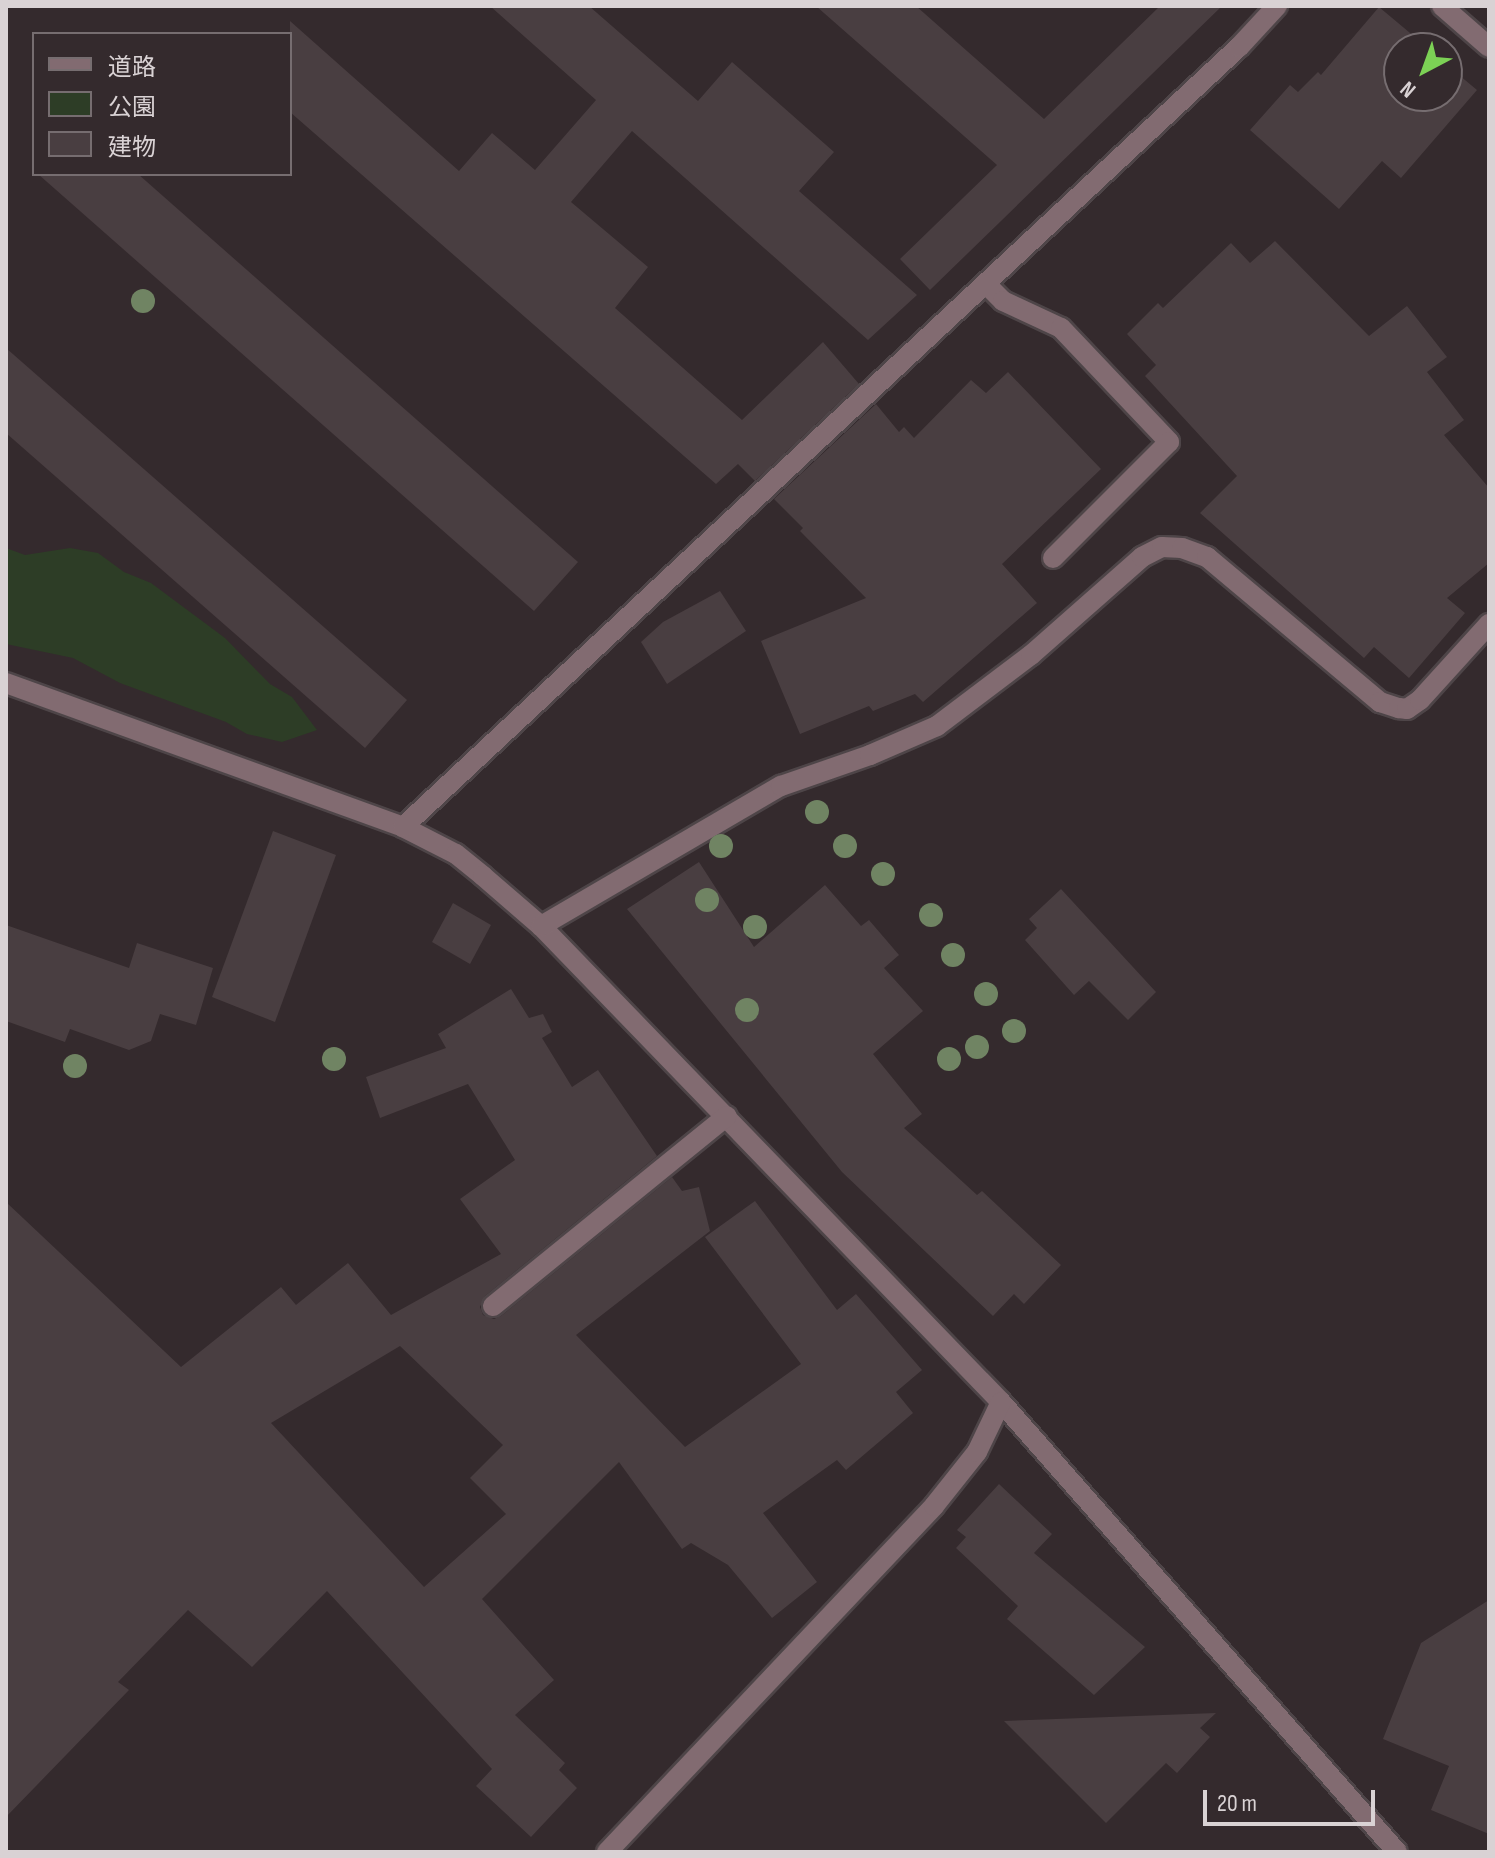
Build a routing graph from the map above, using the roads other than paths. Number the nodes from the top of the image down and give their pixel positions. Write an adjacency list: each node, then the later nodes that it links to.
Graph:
1 (1277, 6): 4 (street)
2 (1442, 6): 3 (street)
3 (1489, 47)
4 (986, 284): 5 (street); 8 (street)
5 (1053, 558)
6 (1489, 624): 9 (street)
7 (6, 683): 8 (street)
8 (403, 827): 9 (street)
9 (541, 926): 10 (street)
10 (727, 1116): 11 (street); 12 (street)
11 (493, 1306)
12 (1001, 1402): 13 (street); 14 (street)
13 (607, 1852)
14 (1397, 1852)

